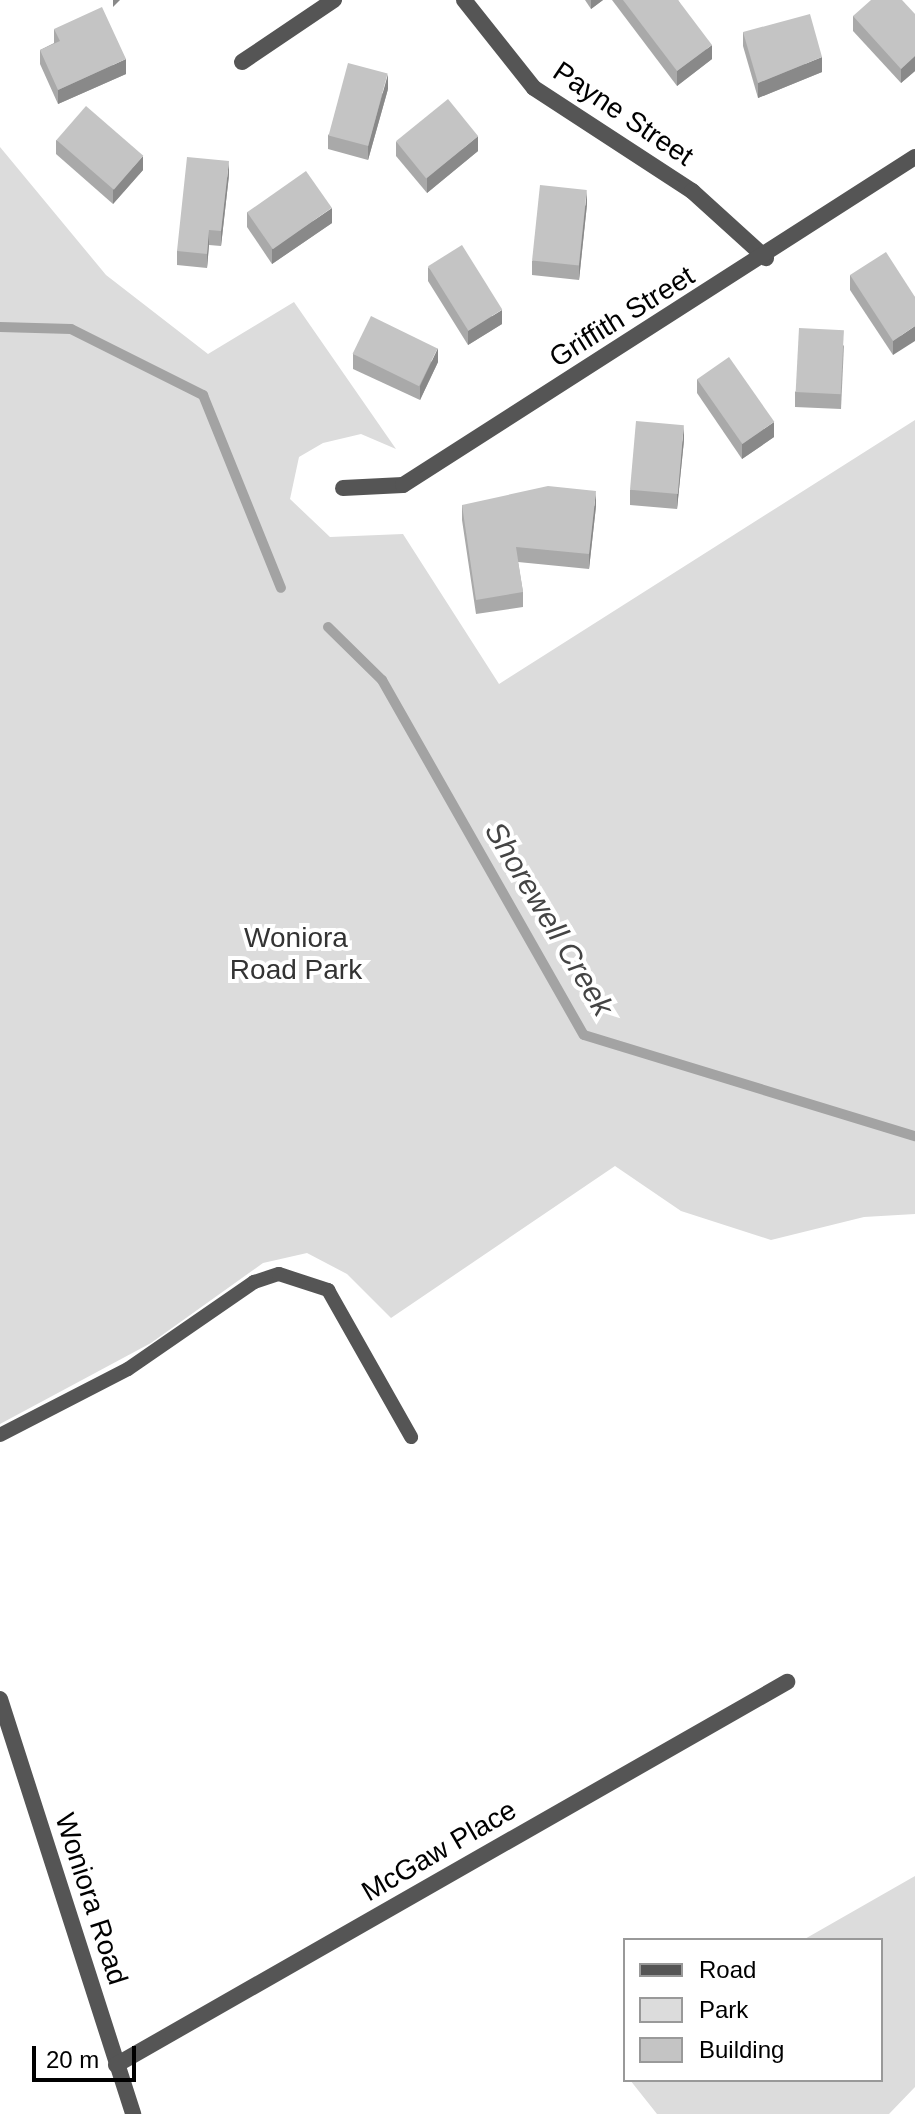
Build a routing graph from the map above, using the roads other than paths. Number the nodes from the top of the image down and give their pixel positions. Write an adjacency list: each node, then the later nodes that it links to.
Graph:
1 (334, 0): 3 (street)
2 (464, 0): 5 (street, Payne Street)
3 (242, 62)
4 (915, 157): 5 (street, Griffith Street)
5 (766, 258): 6 (street, Griffith Street)
6 (343, 488)
7 (0, 1435): 8 (lane)
8 (411, 1437)
9 (787, 1682): 11 (street, McGaw Place)
10 (0, 1699): 11 (street, Woniora Road)
11 (116, 2065): 12 (street, Woniora Road)
12 (133, 2114)

